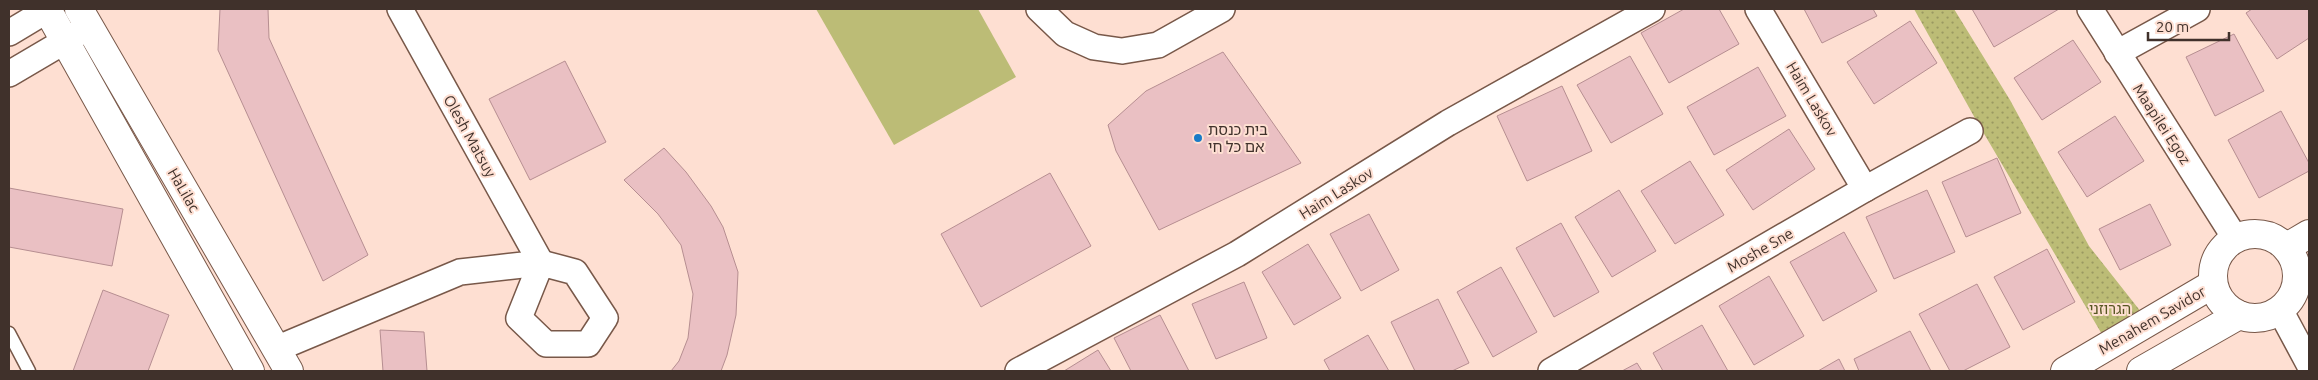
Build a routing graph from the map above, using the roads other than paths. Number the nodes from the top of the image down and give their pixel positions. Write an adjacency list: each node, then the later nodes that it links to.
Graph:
1 (48, 9): 10 (street); 11 (street, HaLilac)
2 (400, 9): 23 (street, Olesh Matsuy)
3 (1039, 9): 4 (street)
4 (1222, 9)
5 (1652, 9): 27 (street, Haim Laskov)
6 (1758, 9): 15 (street, Haim Laskov)
7 (2090, 9): 12 (street, Maapilei Egoz)
8 (2197, 9): 12 (street)
9 (84, 18): 11 (street); 23 (street, HaLilac)
10 (9, 33)
11 (65, 40): 13 (street); 26 (street, HaLilac)
12 (2117, 53): 16 (street, Maapilei Egoz)
13 (9, 74)
14 (1970, 131): 15 (street, Moshe Sne)
15 (1866, 189): 28 (street, Moshe Sne)
16 (2235, 238): 17 (street); 19 (street)
17 (2298, 241): 18 (street)
18 (2303, 283): 20 (street)
19 (2213, 284): 21 (street); 29 (street, Menahem Savidor)
20 (2280, 310): 21 (street); 24 (street)
21 (2239, 315): 30 (street)
22 (9, 333): 25 (lane)
23 (282, 360)
24 (2309, 364)
25 (29, 371)
26 (250, 371)
27 (1018, 371)
28 (1551, 371)
29 (2065, 371)
30 (2141, 371)

